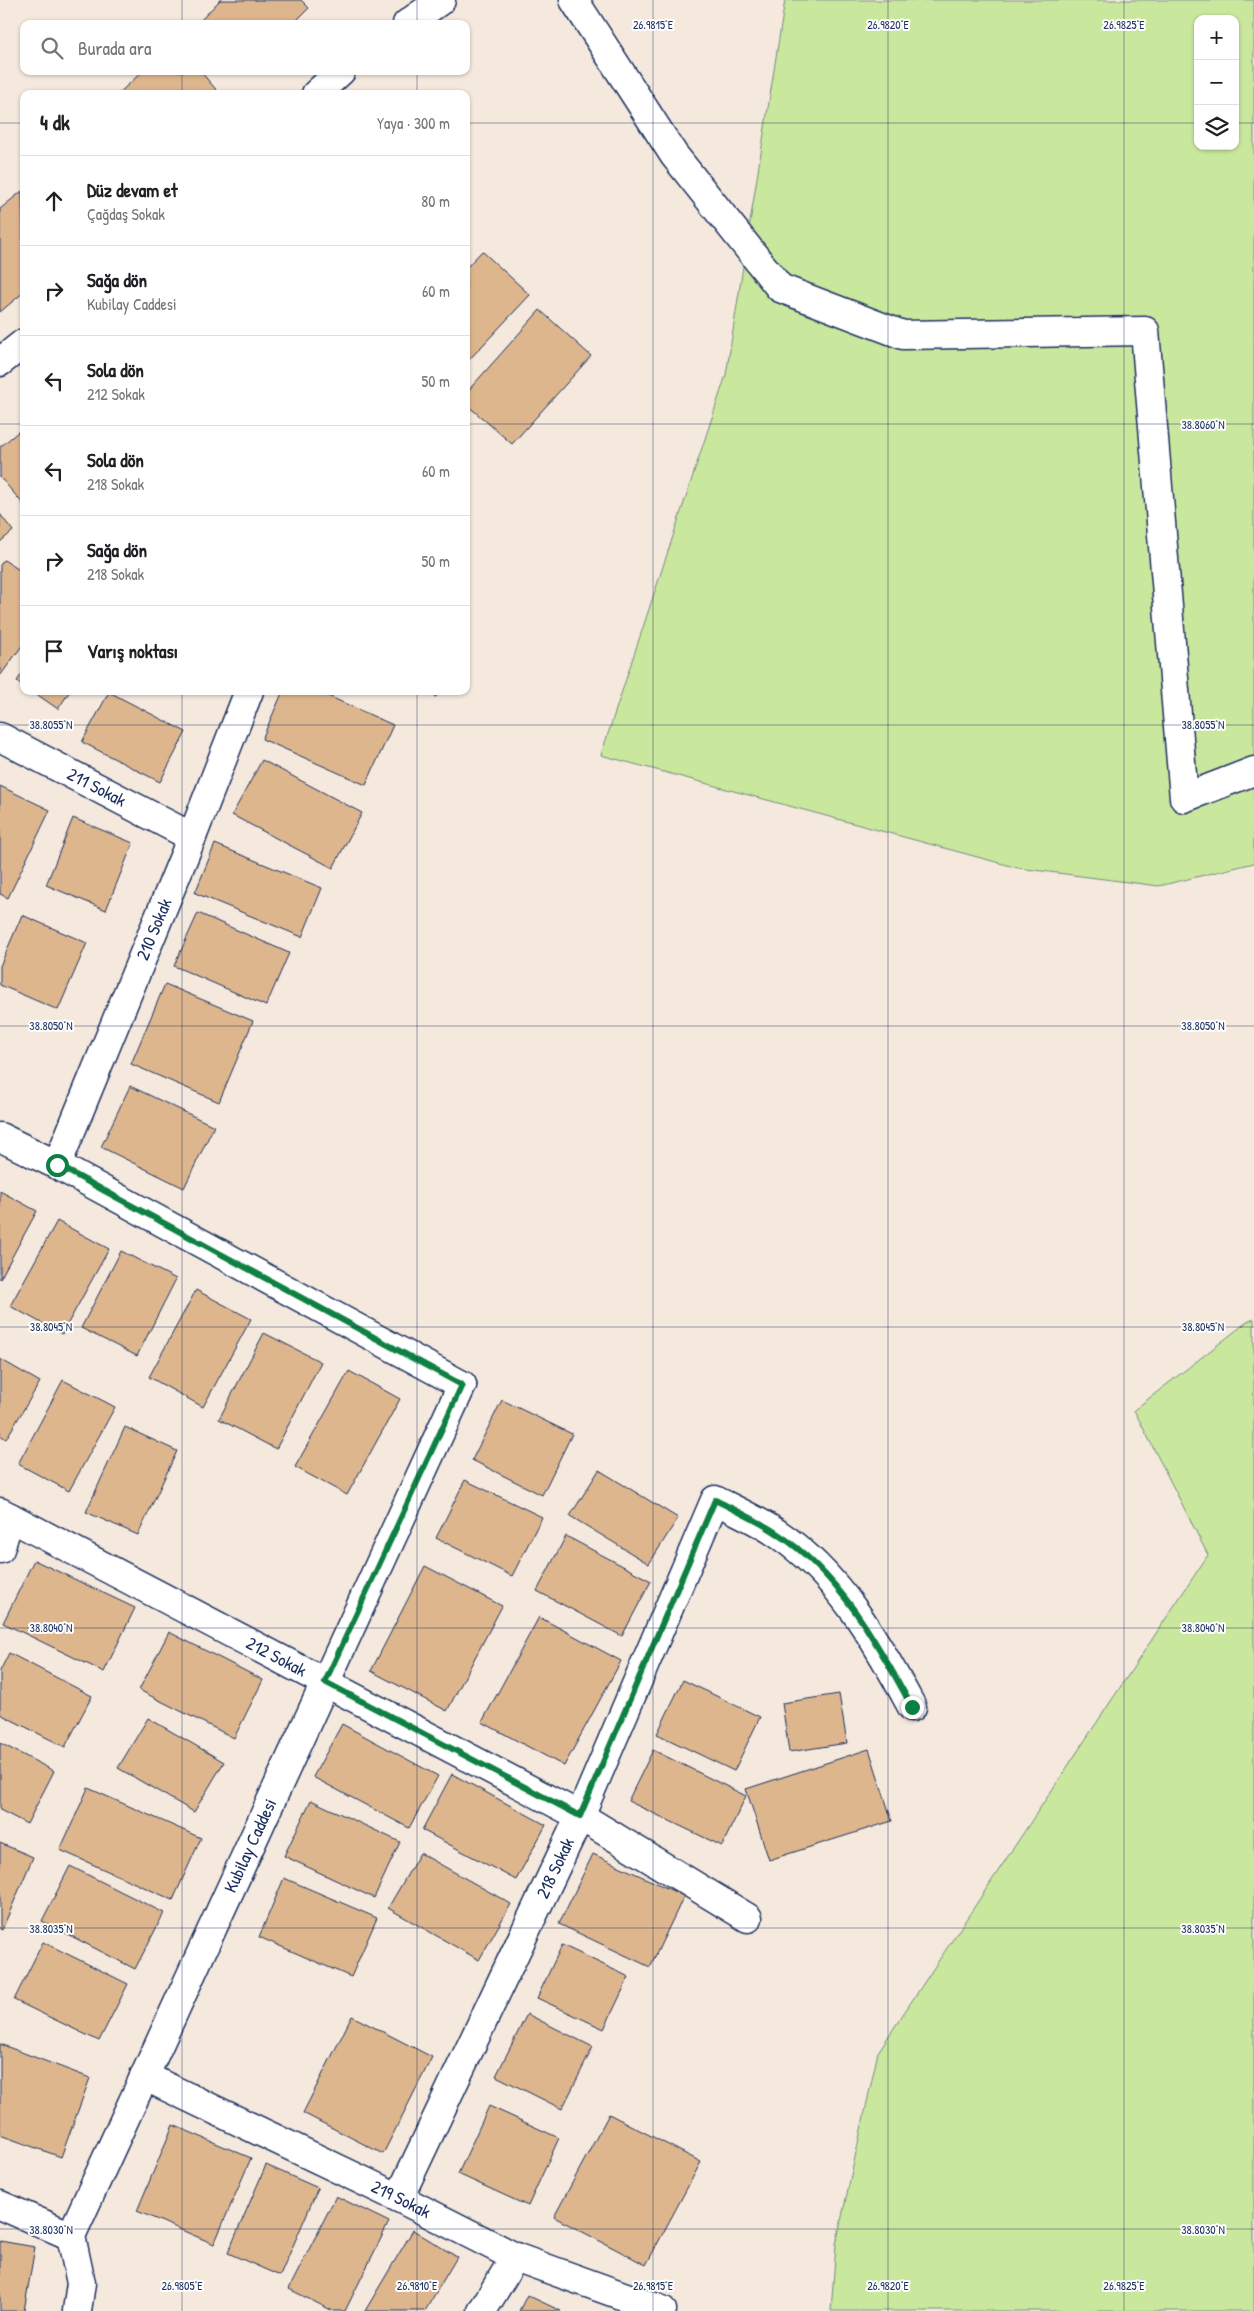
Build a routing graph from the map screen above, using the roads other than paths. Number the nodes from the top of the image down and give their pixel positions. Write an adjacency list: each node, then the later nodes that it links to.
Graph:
1 (441, 0): 3 (street)
2 (574, 0): 10 (street)
3 (414, 20)
4 (337, 75): 5 (street)
5 (320, 90)
6 (20, 346): 7 (street)
7 (0, 362)
8 (247, 695): 11 (street, 210 Sokak)
9 (0, 737): 11 (street, 211 Sokak)
10 (1254, 771)
11 (192, 838): 13 (street, 210 Sokak)
12 (0, 1136): 13 (street)
13 (57, 1165): 16 (street, Kubilay Caddesi)
14 (5, 1515): 15 (street); 16 (street, 212 Sokak)
15 (0, 1549)
16 (325, 1682): 18 (street, 212 Sokak); 20 (street, Kubilay Caddesi)
17 (912, 1707): 18 (street, 218 Sokak)
18 (580, 1816): 19 (street, 212 Sokak); 21 (street, 218 Sokak)
19 (748, 1918)
20 (144, 2076): 21 (street, 219 Sokak); 23 (street, Kubilay Caddesi)
21 (398, 2198): 24 (street, 219 Sokak)
22 (0, 2205): 23 (street)
23 (71, 2236): 26 (street)
24 (515, 2257): 25 (street, 219 Sokak); 27 (street)
25 (662, 2310)
26 (77, 2311)
27 (482, 2311)

